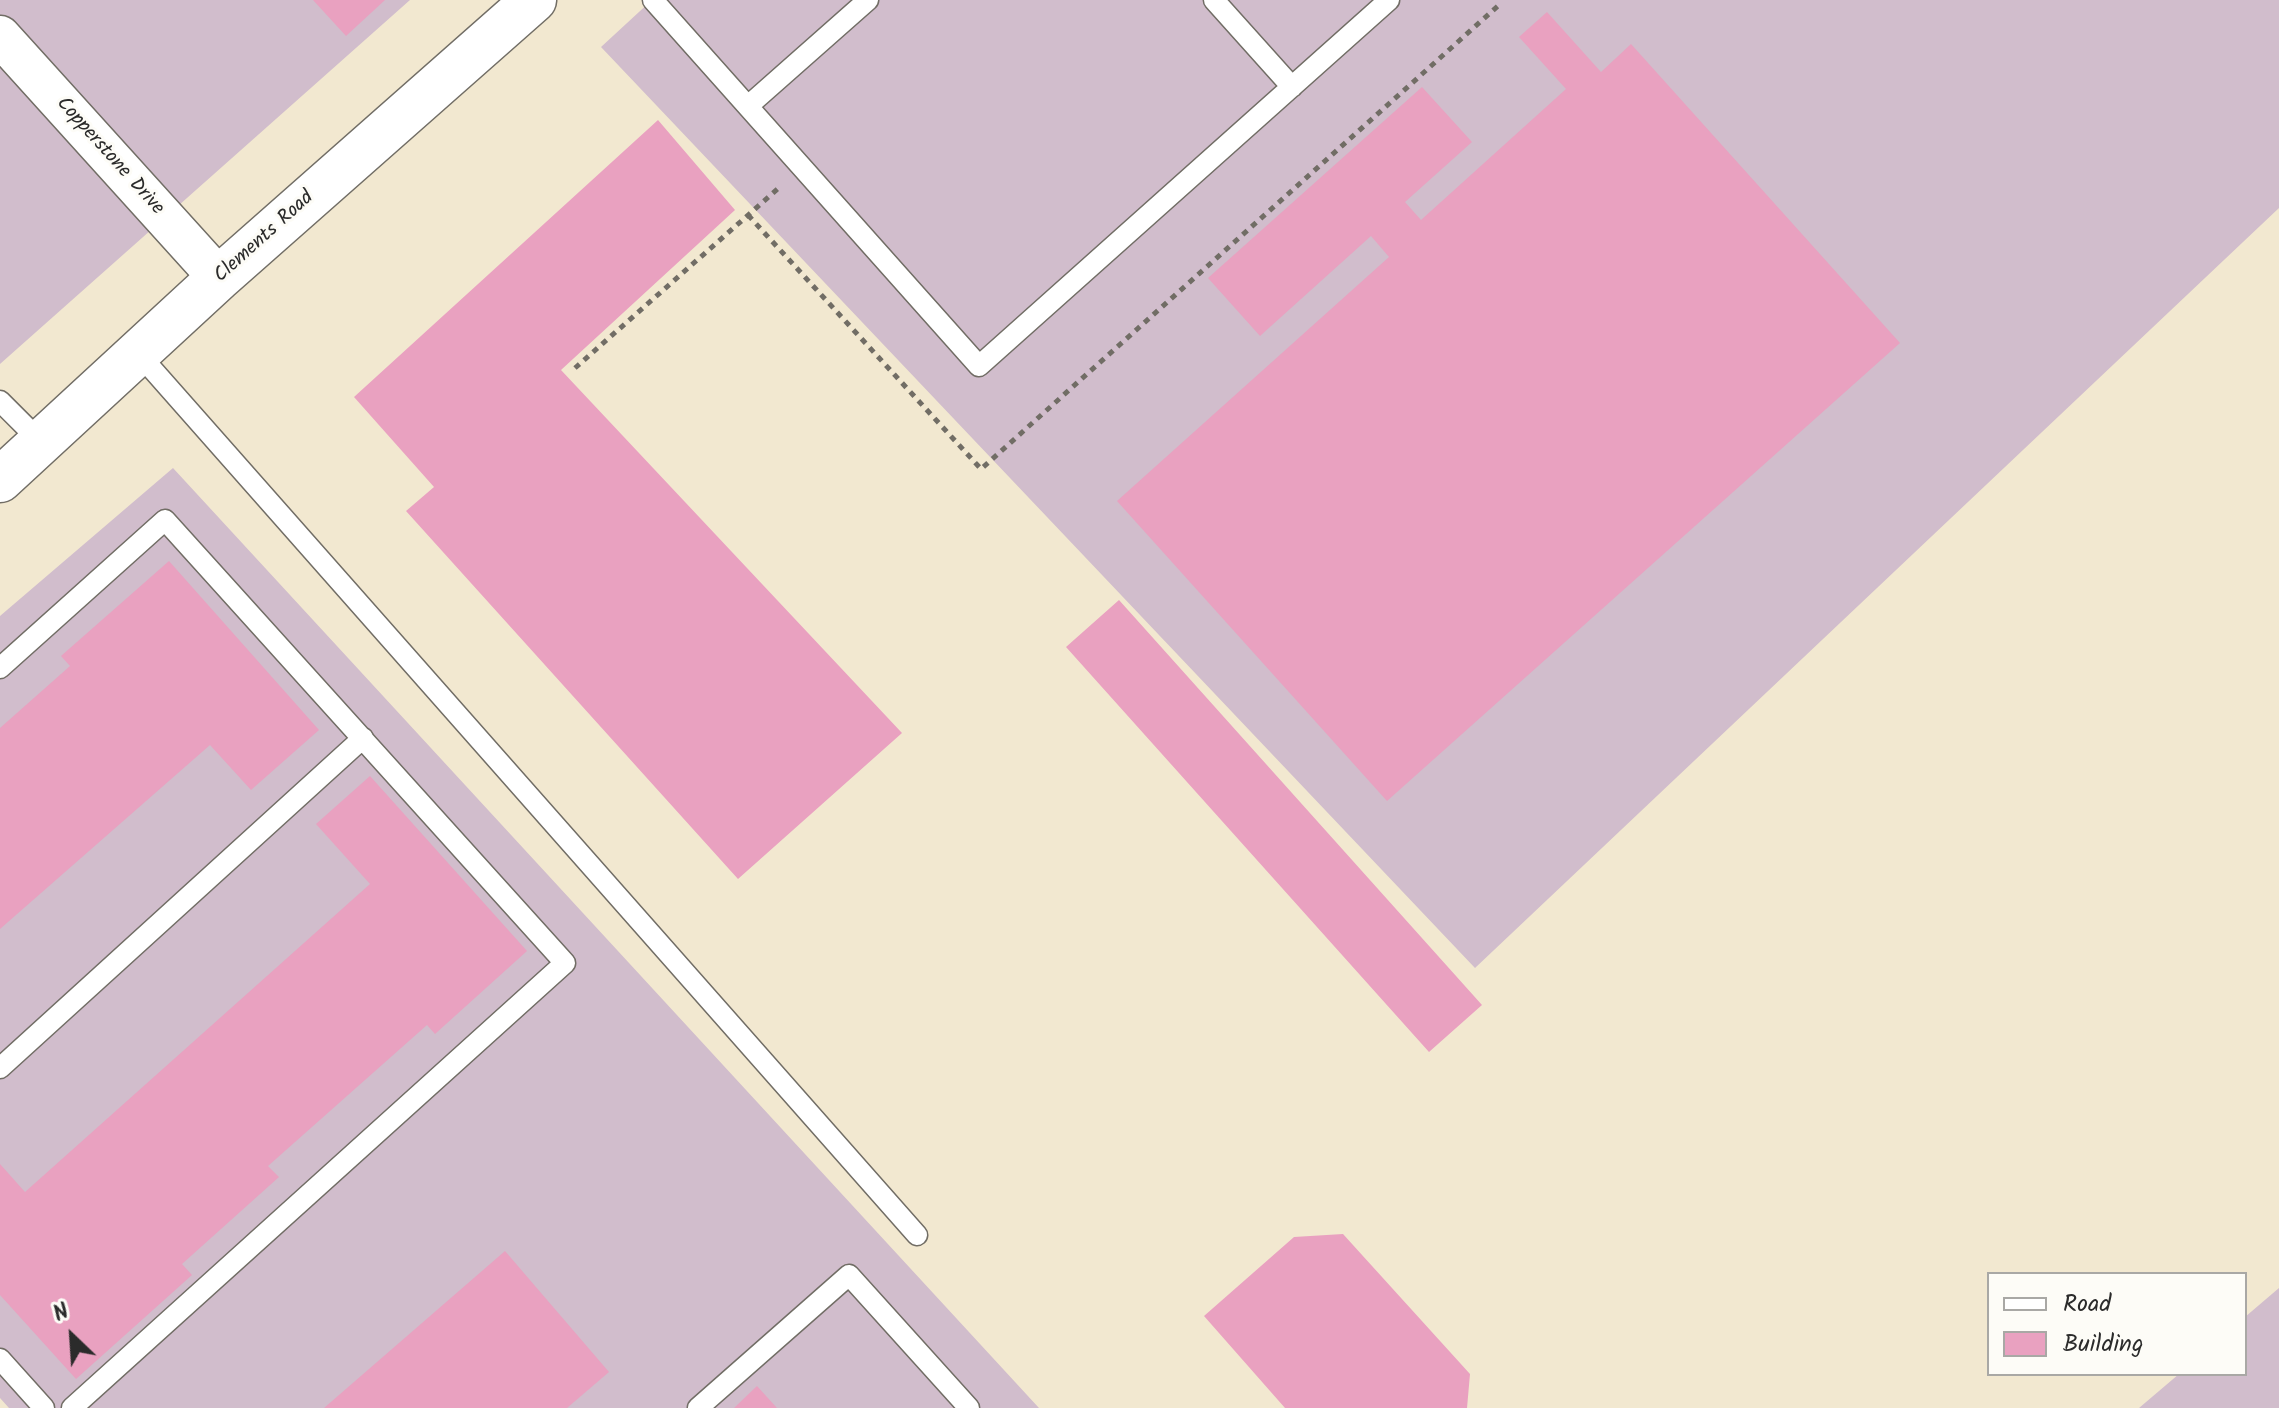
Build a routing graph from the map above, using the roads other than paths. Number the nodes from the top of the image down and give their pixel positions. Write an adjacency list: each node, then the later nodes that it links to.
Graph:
1 (534, 0): 9 (street, Clements Road)
2 (653, 0): 8 (lane)
3 (868, 0): 8 (lane)
4 (1214, 0): 7 (lane)
5 (1389, 0): 7 (lane)
6 (0, 36): 9 (street, Copperstone Drive)
7 (1292, 87): 8 (lane)
8 (748, 106)
9 (219, 278): 10 (street, Clements Road)
10 (138, 353): 12 (street, Clements Road); 17 (lane)
11 (0, 401): 12 (lane)
12 (41, 442): 13 (street, Clements Road)
13 (0, 480)
14 (0, 668): 15 (lane)
15 (363, 738): 16 (lane); 20 (lane)
16 (0, 1068)
17 (917, 1235)
18 (0, 1359): 19 (lane)
19 (44, 1408)
20 (72, 1408)
21 (698, 1408): 22 (lane)
22 (969, 1408)

